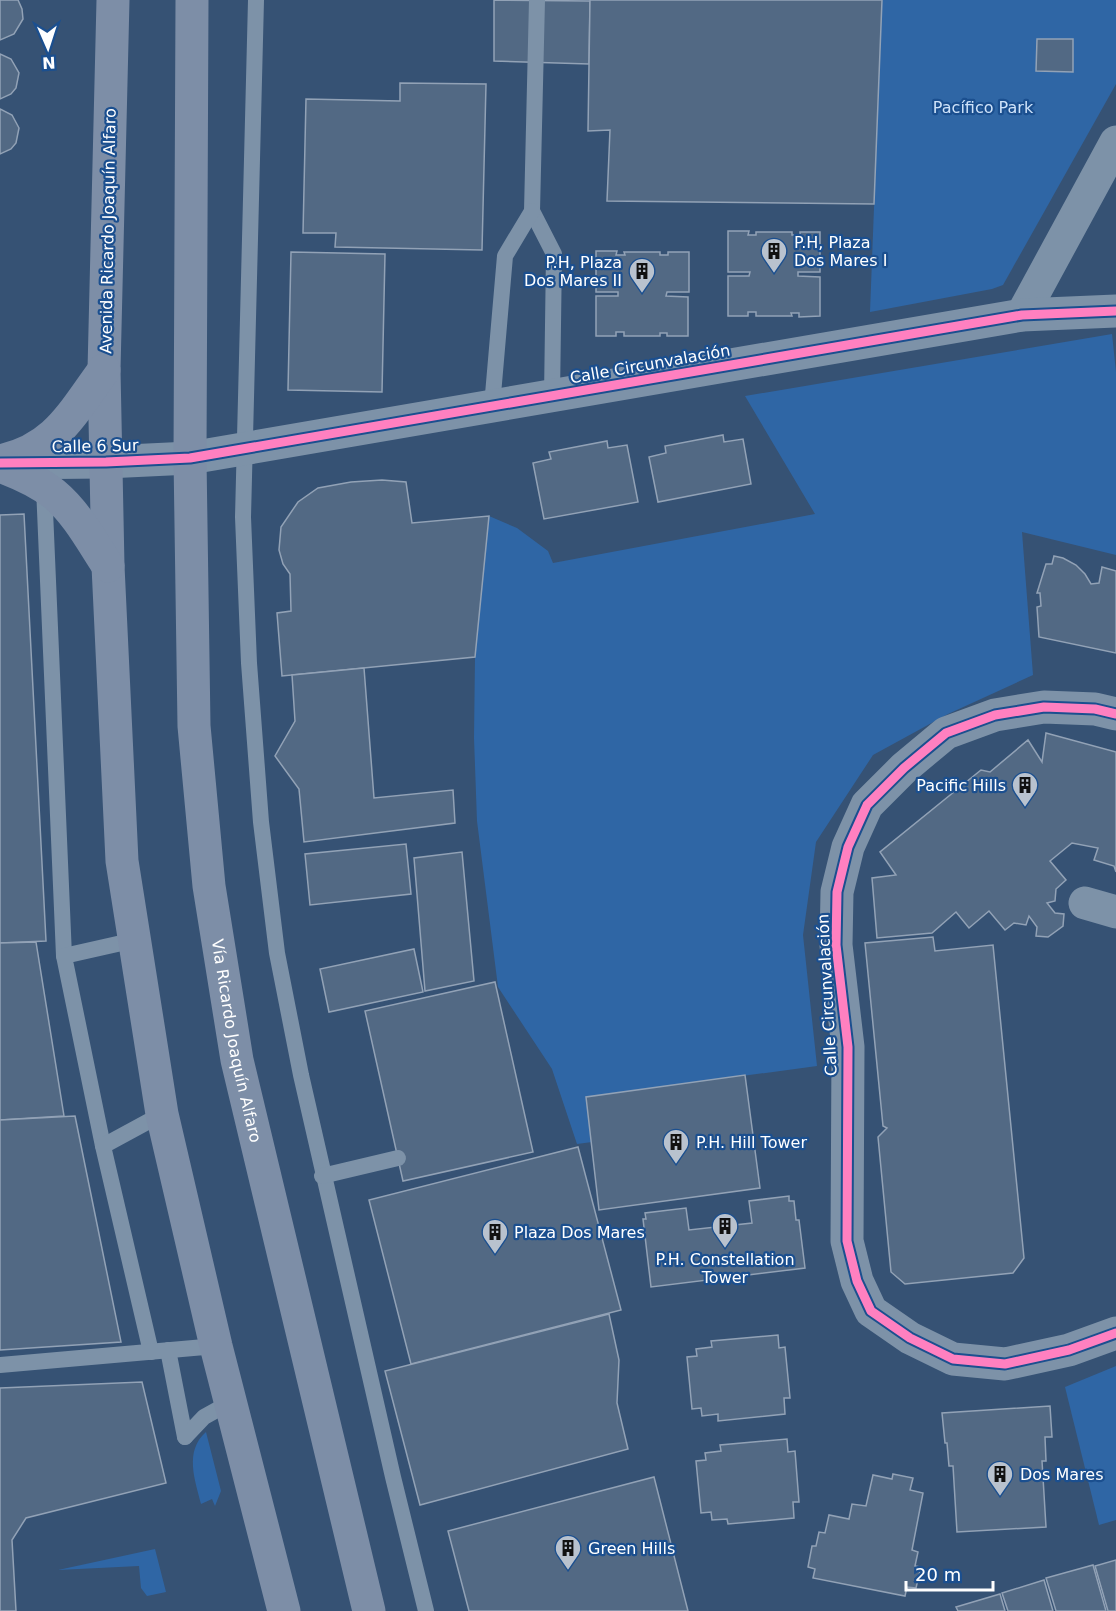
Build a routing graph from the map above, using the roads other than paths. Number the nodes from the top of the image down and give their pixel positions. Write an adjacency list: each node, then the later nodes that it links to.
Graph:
1 (113, 0): 9 (main road, Avenida Ricardo Joaquín Alfaro)
2 (192, 0): 13 (main road)
3 (256, 0): 12 (lane)
4 (537, 0): 6 (lane)
5 (1116, 142): 8 (street)
6 (532, 211): 10 (lane); 11 (lane)
7 (1116, 311): 8 (street, Calle Circunvalación)
8 (1022, 315): 10 (street, Calle Circunvalación)
9 (104, 370): 14 (main road, Avenida Ricardo Joaquín Alfaro); 15 (main road)
10 (552, 396): 11 (street, Calle Circunvalación)
11 (492, 406): 12 (street, Calle Circunvalación)
12 (245, 449): 13 (street, Calle Circunvalación); 26 (lane)
13 (190, 458): 14 (street, Calle 6 Sur); 34 (main road, Vía Ricardo Joaquín Alfaro)
14 (106, 462): 15 (street, Calle 6 Sur); 17 (main road)
15 (0, 463): 16 (main road)
16 (44, 487): 17 (main road); 22 (lane)
17 (108, 566): 21 (main road)
18 (1116, 714): 27 (street, Calle Circunvalación)
19 (1085, 903): 20 (street)
20 (1116, 912)
21 (135, 940): 22 (lane); 23 (main road)
22 (64, 956): 24 (lane)
23 (162, 1114): 24 (lane); 28 (main road)
24 (103, 1146): 30 (lane)
25 (398, 1158): 26 (lane)
26 (322, 1176): 35 (lane)
27 (1116, 1333)
28 (216, 1346): 29 (lane); 32 (main road)
29 (168, 1350): 30 (lane); 32 (lane)
30 (151, 1352): 31 (lane)
31 (0, 1365)
32 (231, 1402): 33 (main road)
33 (284, 1611)
34 (369, 1611)
35 (426, 1611)

